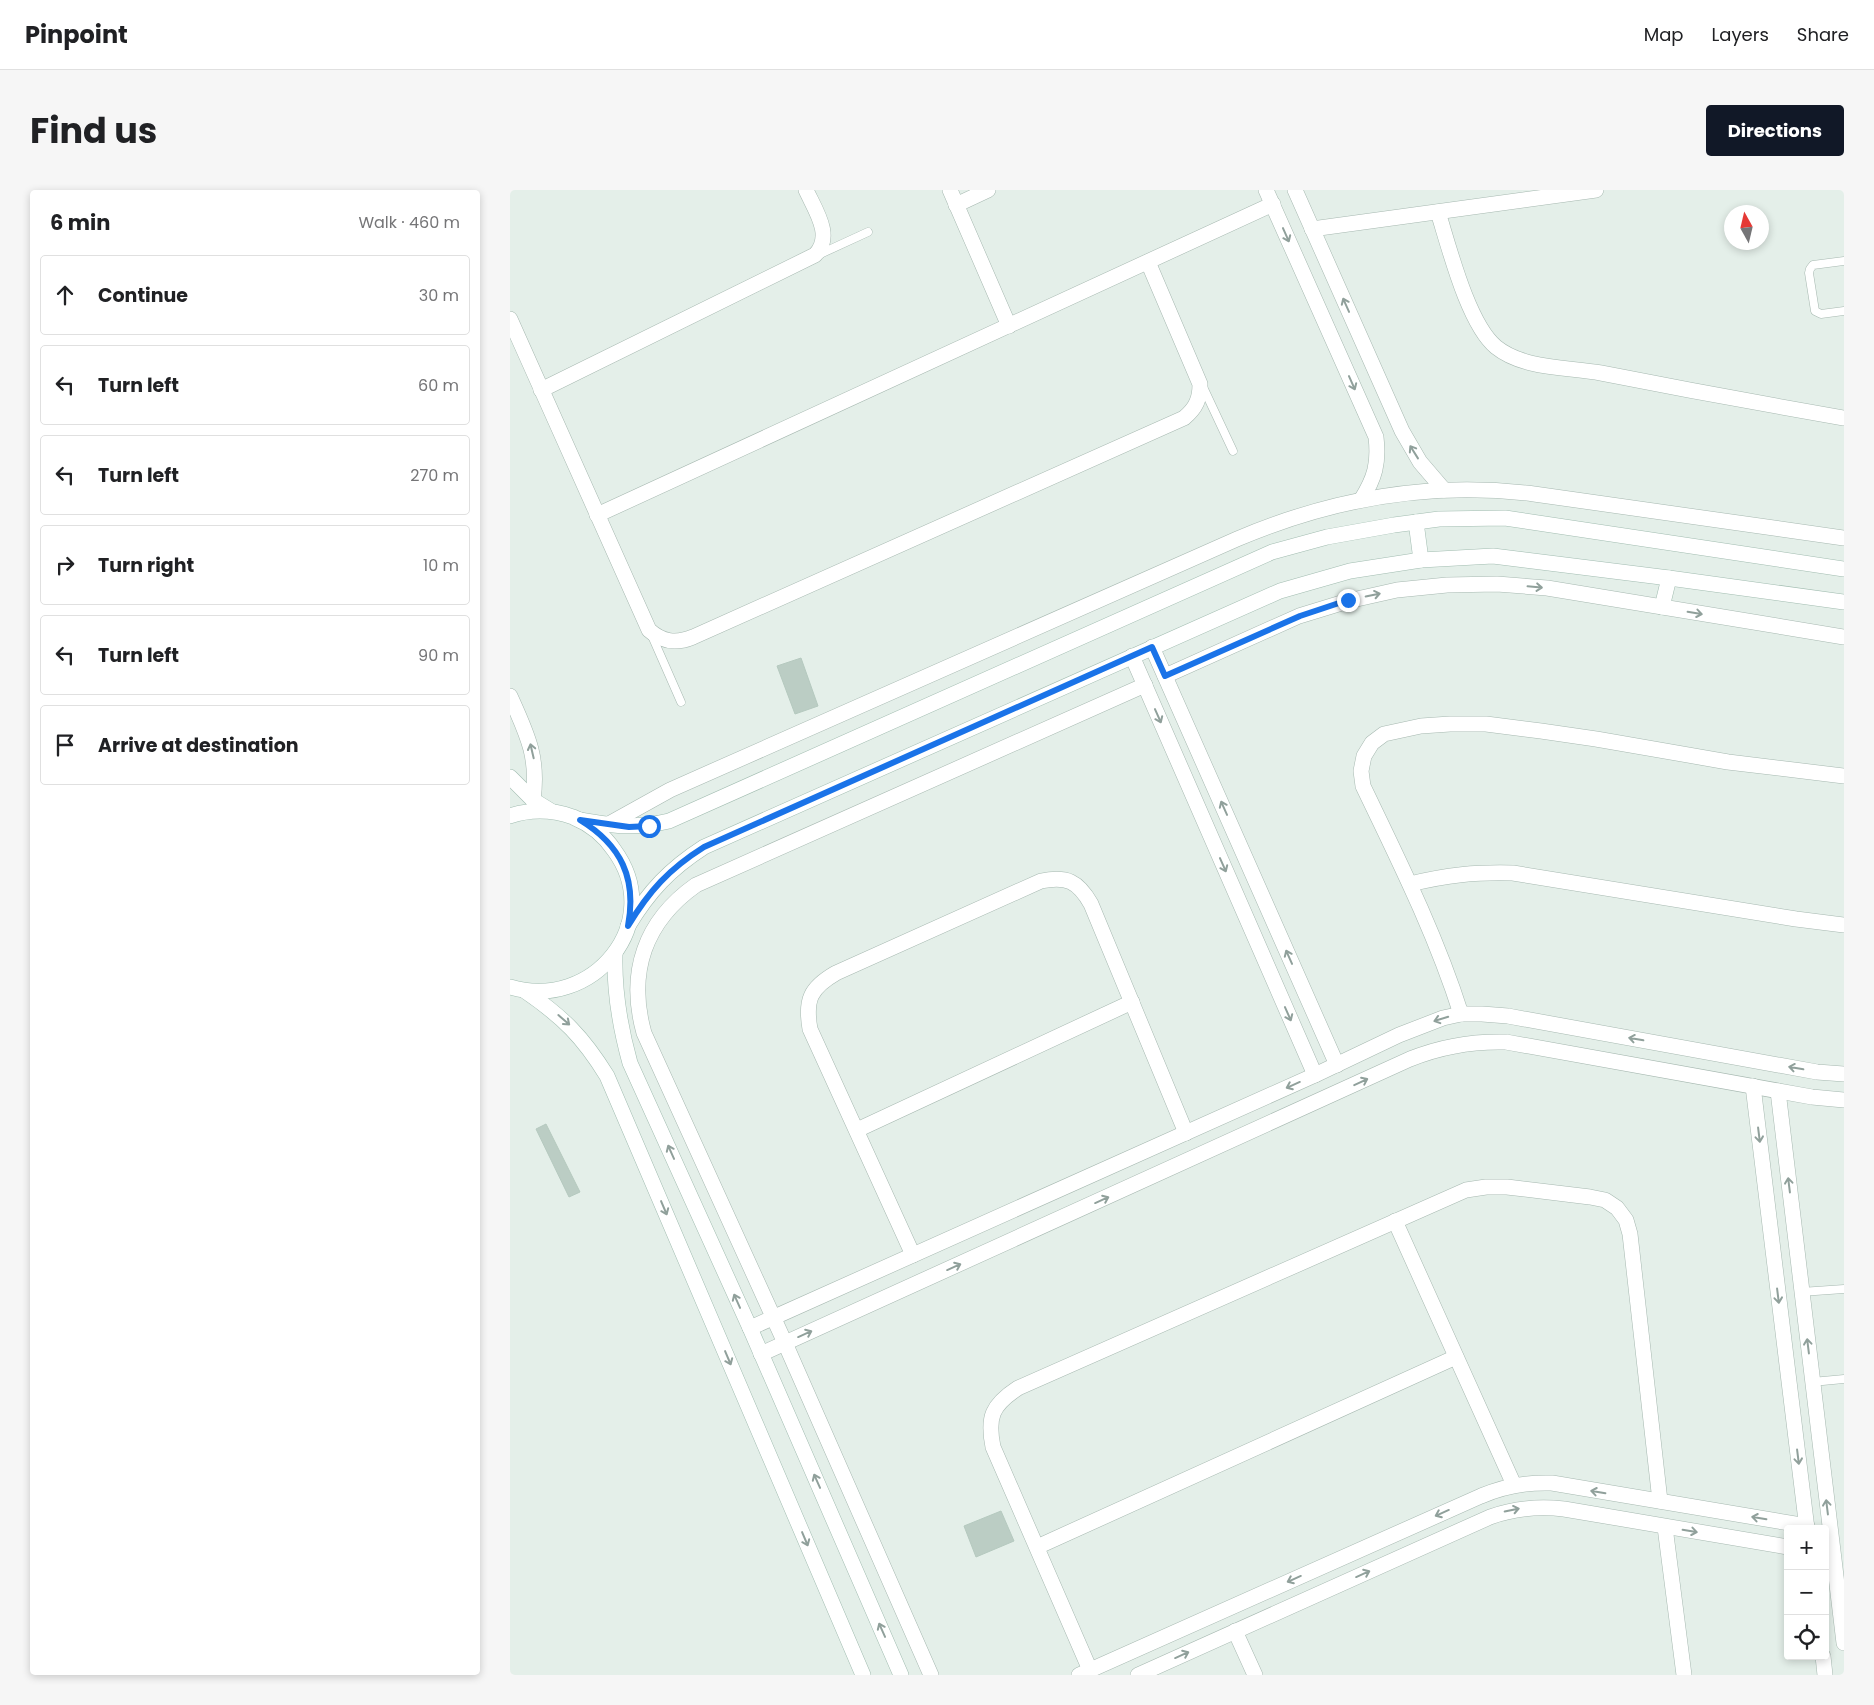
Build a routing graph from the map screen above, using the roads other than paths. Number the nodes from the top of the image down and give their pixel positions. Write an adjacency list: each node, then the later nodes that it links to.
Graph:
1 (806, 190): 12 (street)
2 (950, 190): 8 (street)
3 (988, 190): 8 (street)
4 (1266, 190): 7 (street)
5 (1295, 190): 10 (street)
6 (1596, 190): 9 (street)
7 (1272, 204): 13 (street); 23 (street, one-way to 23)
8 (956, 205): 17 (street)
9 (1438, 212): 10 (street); 20 (street)
10 (1312, 229): 22 (street, one-way to 10)
11 (868, 232): 12 (lane)
12 (810, 259): 19 (street)
13 (1148, 262): 17 (street); 18 (street)
14 (1844, 262): 15 (lane)
15 (1844, 311)
16 (510, 319): 19 (street)
17 (1009, 326): 24 (street)
18 (1198, 376): 21 (lane); 32 (street)
19 (542, 390): 24 (street)
20 (1844, 418)
21 (1233, 451)
22 (1444, 490): 23 (street); 26 (street)
23 (1361, 500): 46 (street)
24 (597, 515): 32 (street)
25 (1416, 522): 27 (street); 28 (street); 46 (street)
26 (1844, 538)
27 (1421, 560): 29 (street); 34 (street)
28 (1844, 569)
29 (1669, 578): 30 (street); 31 (street)
30 (1844, 602)
31 (1662, 607): 33 (street, one-way to 33); 36 (street, one-way to 31)
32 (649, 630): 39 (lane)
33 (1844, 636)
34 (1152, 647): 35 (street); 36 (street)
35 (1132, 656): 37 (street); 49 (street)
36 (1165, 676): 54 (street, one-way to 36)
37 (1145, 685): 56 (street, one-way to 56); 68 (street)
38 (510, 696): 42 (street, one-way to 38)
39 (680, 702)
40 (1844, 776): 47 (street)
41 (510, 777): 42 (street)
42 (533, 800): 43 (street)
43 (551, 811): 44 (street); 45 (street)
44 (510, 816)
45 (580, 820): 46 (street); 49 (street)
46 (608, 825)
47 (1410, 884): 48 (street); 53 (street)
48 (1844, 925)
49 (628, 926): 50 (street)
50 (615, 954): 51 (street); 69 (street, one-way to 50)
51 (517, 989): 88 (street, one-way to 88)
52 (1132, 1002): 62 (street); 62 (street); 63 (street)
53 (1461, 1014): 54 (street, one-way to 54); 55 (street, one-way to 53)
54 (1336, 1065): 56 (street)
55 (1844, 1074)
56 (1315, 1075): 60 (street, one-way to 60)
57 (1753, 1086): 58 (street); 61 (street, one-way to 57); 78 (street, one-way to 78)
58 (1778, 1091): 59 (street); 67 (street, one-way to 58)
59 (1844, 1100)
60 (1248, 1105): 61 (street); 63 (street)
61 (1259, 1128): 70 (street, one-way to 61)
62 (857, 1130): 65 (street)
63 (1186, 1133): 65 (street)
64 (1395, 1220): 72 (street); 76 (street); 82 (street)
65 (913, 1255): 68 (street)
66 (1844, 1288): 67 (lane)
67 (1801, 1292): 74 (street, one-way to 67)
68 (772, 1318): 69 (street); 70 (street)
69 (750, 1328): 71 (street)
70 (785, 1343): 71 (street); 90 (street)
71 (761, 1354): 89 (street, one-way to 71)
72 (1456, 1357): 75 (street); 82 (street)
73 (1844, 1379): 74 (lane)
74 (1812, 1382): 85 (street, one-way to 74)
75 (1514, 1485): 76 (street, one-way to 75); 80 (street, one-way to 80)
76 (1660, 1501): 77 (street, one-way to 76)
77 (1796, 1525)
78 (1807, 1525)
79 (1665, 1527): 81 (street, one-way to 81); 83 (street, one-way to 79); 93 (street)
80 (1408, 1528): 83 (street); 87 (street, one-way to 87)
81 (1784, 1546)
82 (1037, 1547): 87 (street)
83 (1418, 1549): 84 (street, one-way to 83)
84 (1236, 1631): 91 (street, one-way to 84); 92 (street)
85 (1844, 1643)
86 (1823, 1660): 94 (street)
87 (1085, 1672)
88 (863, 1675)
89 (901, 1675)
90 (931, 1675)
91 (1138, 1675)
92 (1255, 1675)
93 (1684, 1675)
94 (1825, 1675)

